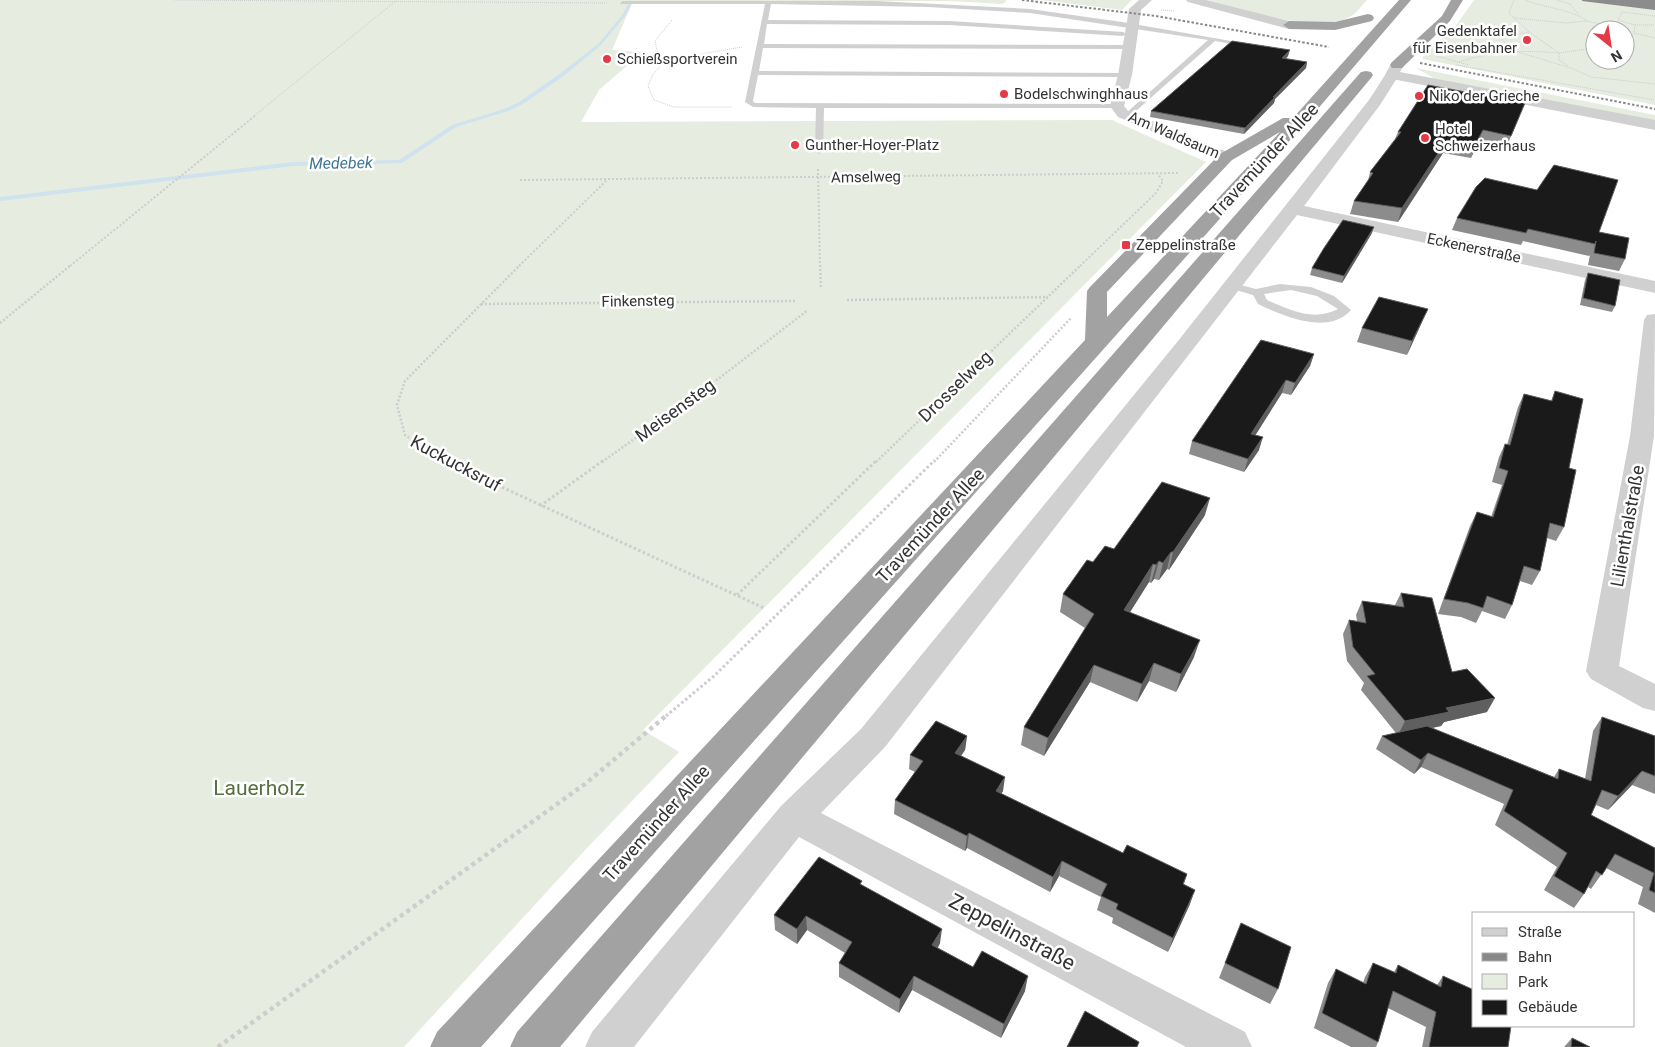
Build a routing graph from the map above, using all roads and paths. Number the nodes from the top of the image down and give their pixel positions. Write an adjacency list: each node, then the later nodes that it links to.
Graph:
1 (174, 0): 2 (path)
2 (397, 0): 9 (path); 73 (path)
3 (1146, 0): 32 (street, Am Waldsaum)
4 (1192, 0): 24 (street)
5 (1405, 0): 52 (highway, Travemünder Allee)
6 (1514, 0): 18 (path)
7 (1525, 0): 16 (path)
8 (1557, 0): 16 (path)
9 (502, 1): 11 (path)
10 (1457, 1): 27 (highway); 45 (highway, Travemünder Allee)
11 (622, 3): 12 (lane)
12 (768, 3): 14 (lane); 23 (lane)
13 (1643, 10): 15 (path)
14 (1028, 11): 28 (lane); 32 (lane)
15 (1642, 14): 17 (path); 21 (path)
16 (1579, 15): 20 (path)
17 (1655, 16)
18 (1514, 18): 22 (path); 29 (path)
19 (672, 19): 42 (path)
20 (1586, 20)
21 (1618, 20)
22 (1585, 21)
23 (765, 22): 28 (lane); 35 (lane)
24 (1289, 25): 31 (highway)
25 (1635, 25): 26 (path)
26 (1655, 25)
27 (1415, 31)
28 (1084, 32): 32 (lane)
29 (1529, 32): 39 (path); 40 (path)
30 (1635, 32): 33 (path)
31 (1355, 35)
32 (1130, 36): 34 (lane); 35 (lane); 47 (street, Am Waldsaum)
33 (1655, 38)
34 (1213, 39): 36 (lane); 53 (lane)
35 (760, 46): 42 (path); 46 (lane)
36 (1256, 46)
37 (1344, 49): 52 (highway)
38 (1585, 49): 40 (path)
39 (1511, 50): 40 (path); 43 (path); 44 (path)
40 (1559, 53): 44 (path)
41 (1433, 56): 43 (path)
42 (666, 60): 50 (path)
43 (1459, 62): 49 (path)
44 (1571, 68): 48 (path)
45 (1388, 69): 54 (street); 62 (street); 83 (highway, Travemünder Allee)
46 (754, 73): 47 (lane); 50 (lane)
47 (1125, 75): 53 (street, Am Waldsaum)
48 (1655, 84)
49 (1655, 100)
50 (753, 105): 51 (lane)
51 (820, 106): 53 (lane); 55 (lane)
52 (1313, 107): 56 (highway); 74 (highway, Travemünder Allee)
53 (1123, 111): 56 (street, Am Waldsaum)
54 (1655, 125)
55 (819, 150)
56 (1226, 157): 57 (highway)
57 (1211, 173): 58 (path, Amselweg); 74 (highway)
58 (1157, 174): 59 (path, Amselweg); 66 (path, Drosselweg)
59 (818, 178): 61 (path, Amselweg); 64 (path)
60 (520, 180): 61 (path, Amselweg)
61 (607, 180): 69 (path, Kuckucksruf)
62 (1293, 209): 63 (street, Eckenerstraße); 65 (street)
63 (1655, 287)
64 (821, 288)
65 (1245, 289): 65 (lane); 80 (street)
66 (1049, 297): 67 (path); 77 (path, Drosselweg)
67 (847, 300)
68 (797, 301): 69 (path, Finkensteg)
69 (480, 304): 76 (path, Kuckucksruf)
70 (808, 310): 76 (path, Meisensteg)
71 (1076, 310): 81 (path)
72 (1655, 320): 75 (street, Lilienthalstraße)
73 (0, 323)
74 (1096, 344): 82 (highway, Travemünder Allee)
75 (1648, 439): 79 (street, Lilienthalstraße)
76 (540, 506): 77 (path, Kuckucksruf)
77 (737, 595): 78 (path, Kuckucksruf)
78 (764, 608)
79 (1655, 699)
80 (794, 817): 84 (street); 85 (street, Zeppelinstraße)
81 (218, 1047)
82 (452, 1047)
83 (532, 1047)
84 (607, 1047)
85 (1230, 1047)

